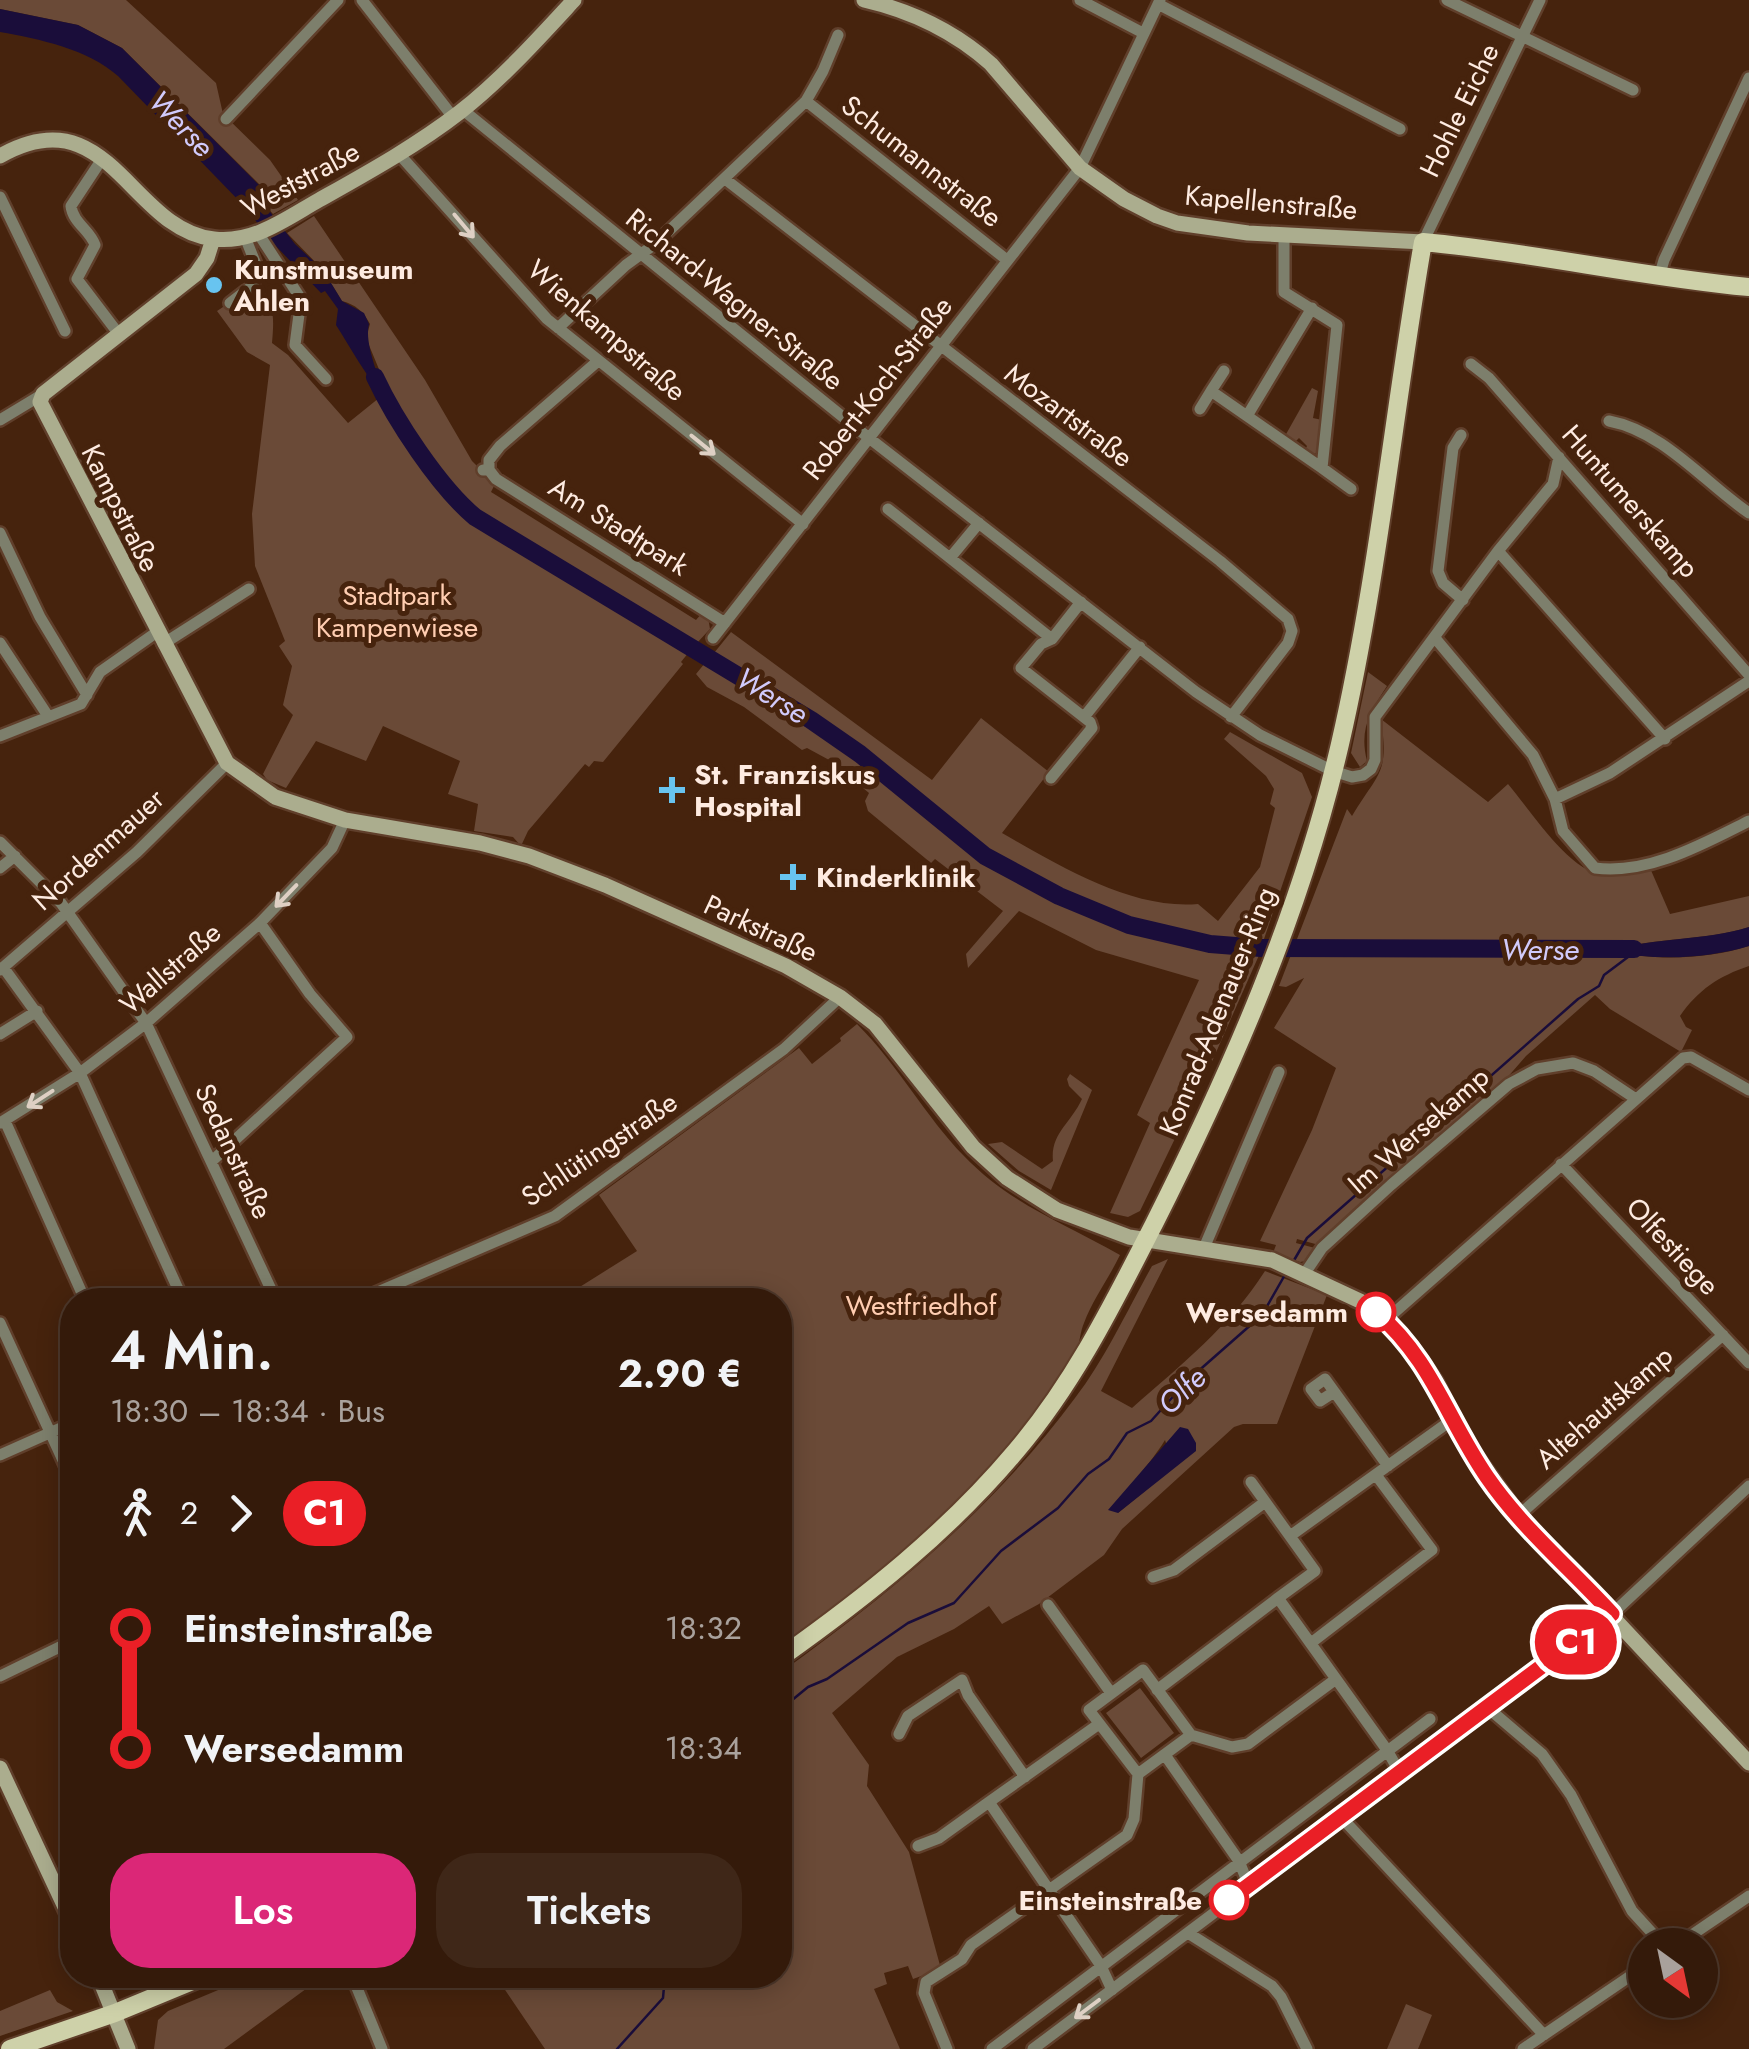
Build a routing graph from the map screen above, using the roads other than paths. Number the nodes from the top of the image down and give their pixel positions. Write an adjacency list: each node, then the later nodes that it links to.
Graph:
1 (338, 0): 18 (street)
2 (362, 0): 10 (street, Richard-Wagner-Straße)
3 (386, 0): 10 (street)
4 (574, 0): 17 (street, Weststraße)
5 (864, 0): 23 (street, Kapellenstraße)
6 (1080, 0): 11 (street)
7 (1447, 0): 13 (street)
8 (1540, 0): 13 (street, Hohle Eiche)
9 (1159, 2): 11 (street, Robert-Koch-Straße); 19 (street)
10 (375, 14): 17 (street, Richard-Wagner-Straße)
11 (1142, 33): 23 (street, Robert-Koch-Straße)
12 (838, 35): 16 (street)
13 (1523, 38): 15 (street); 29 (street, Hohle Eiche)
14 (1749, 78): 32 (street)
15 (1633, 90)
16 (806, 101): 24 (street); 31 (street, Schumannstraße)
17 (458, 114): 20 (street, Weststraße); 30 (street, Richard-Wagner-Straße)
18 (226, 119)
19 (1400, 128)
20 (399, 154): 26 (street, Weststraße); 36 (street, Wienkampstraße, one-way to 36)
21 (0, 156): 22 (street)
22 (102, 158): 28 (street); 38 (street)
23 (1080, 168): 27 (street, Kapellenstraße); 31 (street, Robert-Koch-Straße)
24 (724, 178): 30 (street); 39 (street, Mozartstraße)
25 (0, 198): 37 (street)
26 (256, 234): 28 (street, Weststraße); 34 (street); 43 (street)
27 (1284, 234): 29 (street, Kapellenstraße); 35 (street)
28 (213, 240): 38 (street, Weststraße)
29 (1423, 242): 32 (main road, Kapellenstraße); 82 (main road, Konrad-Adenauer-Ring)
30 (638, 255): 36 (street); 51 (street, Richard-Wagner-Straße)
31 (1007, 260): 39 (street, Robert-Koch-Straße)
32 (1659, 277): 33 (main road, Kapellenstraße)
33 (1749, 286)
34 (230, 303)
35 (1312, 308): 47 (street); 53 (street)
36 (558, 328): 40 (street, Wienkampstraße)
37 (65, 331)
38 (118, 334): 45 (street, Weststraße)
39 (940, 348): 51 (street, Robert-Koch-Straße); 77 (street, Mozartstraße)
40 (598, 361): 60 (street, Wienkampstraße, one-way to 60); 67 (street, Am Stadtpark)
41 (1471, 364): 52 (street, Huntumerskamp)
42 (1224, 371): 44 (street)
43 (326, 379)
44 (1211, 391): 46 (street); 47 (street)
45 (42, 394): 48 (street, Weststraße); 68 (street, Kampstraße)
46 (1200, 409)
47 (1246, 416): 53 (street)
48 (0, 420)
49 (1609, 421): 58 (street)
50 (1461, 435): 65 (street)
51 (868, 438): 59 (street, Richard-Wagner-Straße); 60 (street, Robert-Koch-Straße)
52 (1559, 456): 54 (street, Huntumerskamp); 55 (street)
53 (1322, 468): 56 (street)
54 (1577, 476): 55 (street); 74 (street, Huntumerskamp)
55 (1554, 484): 62 (street)
56 (1351, 490)
57 (888, 509): 63 (street)
58 (1749, 513)
59 (979, 523): 63 (street); 66 (street, Richard-Wagner-Straße)
60 (803, 524): 67 (street, Robert-Koch-Straße)
61 (0, 533): 75 (street)
62 (1498, 551): 65 (street); 80 (street)
63 (950, 558): 71 (street)
64 (249, 589): 68 (street)
65 (1463, 600): 70 (street)
66 (1081, 602): 71 (street); 73 (street, Richard-Wagner-Straße)
67 (725, 623): 69 (street, Robert-Koch-Straße)
68 (160, 638): 75 (street); 81 (street, Kampstraße)
69 (713, 638)
70 (1435, 638): 82 (street); 84 (street)
71 (1052, 639): 78 (street)
72 (0, 643): 76 (street)
73 (1140, 647): 77 (street, Richard-Wagner-Straße); 78 (street)
74 (1749, 678): 80 (street)
75 (86, 695): 76 (street)
76 (48, 716): 79 (street)
77 (1231, 717): 82 (street, Richard-Wagner-Straße)
78 (1084, 718): 83 (street)
79 (0, 736)
80 (1665, 739): 84 (street)
81 (227, 763): 85 (street, Parkstraße); 90 (street, Nordenmauer)
82 (1333, 772): 104 (main road, Konrad-Adenauer-Ring)
83 (1051, 778)
84 (1555, 799): 86 (street)
85 (345, 820): 91 (street, Wallstraße, one-way to 91); 93 (street, Parkstraße)
86 (1749, 821)
87 (0, 842): 88 (street, Sedanstraße)
88 (15, 856): 89 (street); 90 (street, Sedanstraße)
89 (0, 868)
90 (67, 912): 92 (street, Nordenmauer); 95 (street, Sedanstraße)
91 (260, 923): 95 (street, Wallstraße); 102 (street)
92 (2, 968): 94 (street)
93 (840, 997): 104 (street, Parkstraße); 110 (street, Schlütingstraße)
94 (37, 1011): 96 (street); 98 (street)
95 (146, 1024): 98 (street, Wallstraße); 102 (street, Sedanstraße)
96 (0, 1034)
97 (1280, 1072): 105 (street)
98 (80, 1073): 101 (street, Wallstraße, one-way to 101); 108 (street)
99 (1749, 1090): 100 (street)
100 (1636, 1099): 103 (street); 106 (street, Im Wersekamp)
101 (3, 1122): 107 (street)
102 (212, 1161): 109 (street, Sedanstraße)
103 (1560, 1164): 111 (street); 113 (street, Olfestiege)
104 (1145, 1240): 105 (street, Parkstraße); 134 (main road, Konrad-Adenauer-Ring)
105 (1204, 1248): 106 (street, Parkstraße)
106 (1295, 1269): 111 (street, Parkstraße)
107 (79, 1288)
108 (177, 1288)
109 (270, 1288)
110 (399, 1288)
111 (1386, 1320): 116 (street, Parkstraße)
112 (0, 1323): 118 (street)
113 (1723, 1335): 114 (street, Olfestiege); 126 (street, Altehautskamp)
114 (1749, 1363)
115 (1334, 1392): 121 (street)
116 (1454, 1419): 121 (street); 126 (street, Parkstraße)
117 (60, 1428): 118 (street)
118 (50, 1432): 119 (street); 120 (street)
119 (60, 1454)
120 (0, 1455)
121 (1388, 1466): 122 (street)
122 (1376, 1476): 127 (street); 132 (street)
123 (1251, 1482): 125 (street)
124 (1749, 1486): 131 (street)
125 (1265, 1502): 127 (street); 128 (street)
126 (1518, 1516): 131 (street, Parkstraße)
127 (1290, 1536): 129 (street)
128 (1153, 1577)
129 (1278, 1598): 132 (street); 137 (street)
130 (1048, 1605): 138 (street)
131 (1612, 1614): 139 (street); 146 (street, Parkstraße)
132 (1311, 1643): 136 (street)
133 (60, 1646): 135 (street)
134 (792, 1649)
135 (0, 1676)
136 (1336, 1678): 143 (street); 144 (street)
137 (1158, 1690): 138 (street); 143 (street)
138 (1111, 1693): 141 (street)
139 (1488, 1708): 148 (street); 160 (street)
140 (1430, 1719): 144 (street)
141 (1099, 1724): 149 (street); 150 (street)
142 (899, 1734): 150 (street)
143 (1191, 1735): 145 (street)
144 (1387, 1750): 148 (street); 154 (street)
145 (1164, 1755): 149 (street); 154 (street)
146 (1749, 1763)
147 (0, 1768): 158 (street)
148 (1400, 1773): 152 (street)
149 (1138, 1774): 157 (street)
150 (1025, 1778): 151 (street)
151 (989, 1802): 153 (street); 157 (street)
152 (1342, 1817): 155 (street); 170 (street)
153 (918, 1846)
154 (1240, 1861): 155 (street); 156 (street); 163 (street)
155 (1263, 1876): 156 (street)
156 (1249, 1886): 162 (street)
157 (1050, 1890): 163 (street); 174 (street)
158 (60, 1896)
159 (1749, 1896): 161 (street)
160 (1648, 1928)
161 (1702, 1928)
162 (1188, 1934): 165 (street); 177 (street)
163 (1101, 1966): 165 (street); 175 (street)
164 (1628, 1978): 170 (street)
165 (1118, 1986): 176 (street, one-way to 176)
166 (104, 1988): 169 (street)
167 (176, 1988): 169 (main road)
168 (357, 1988): 173 (street)
169 (115, 2013): 171 (main road); 172 (street)
170 (1544, 2035): 178 (street)
171 (10, 2049)
172 (128, 2049)
173 (382, 2049)
174 (947, 2049)
175 (992, 2049)
176 (1033, 2049)
177 (1307, 2049)
178 (1523, 2049)

